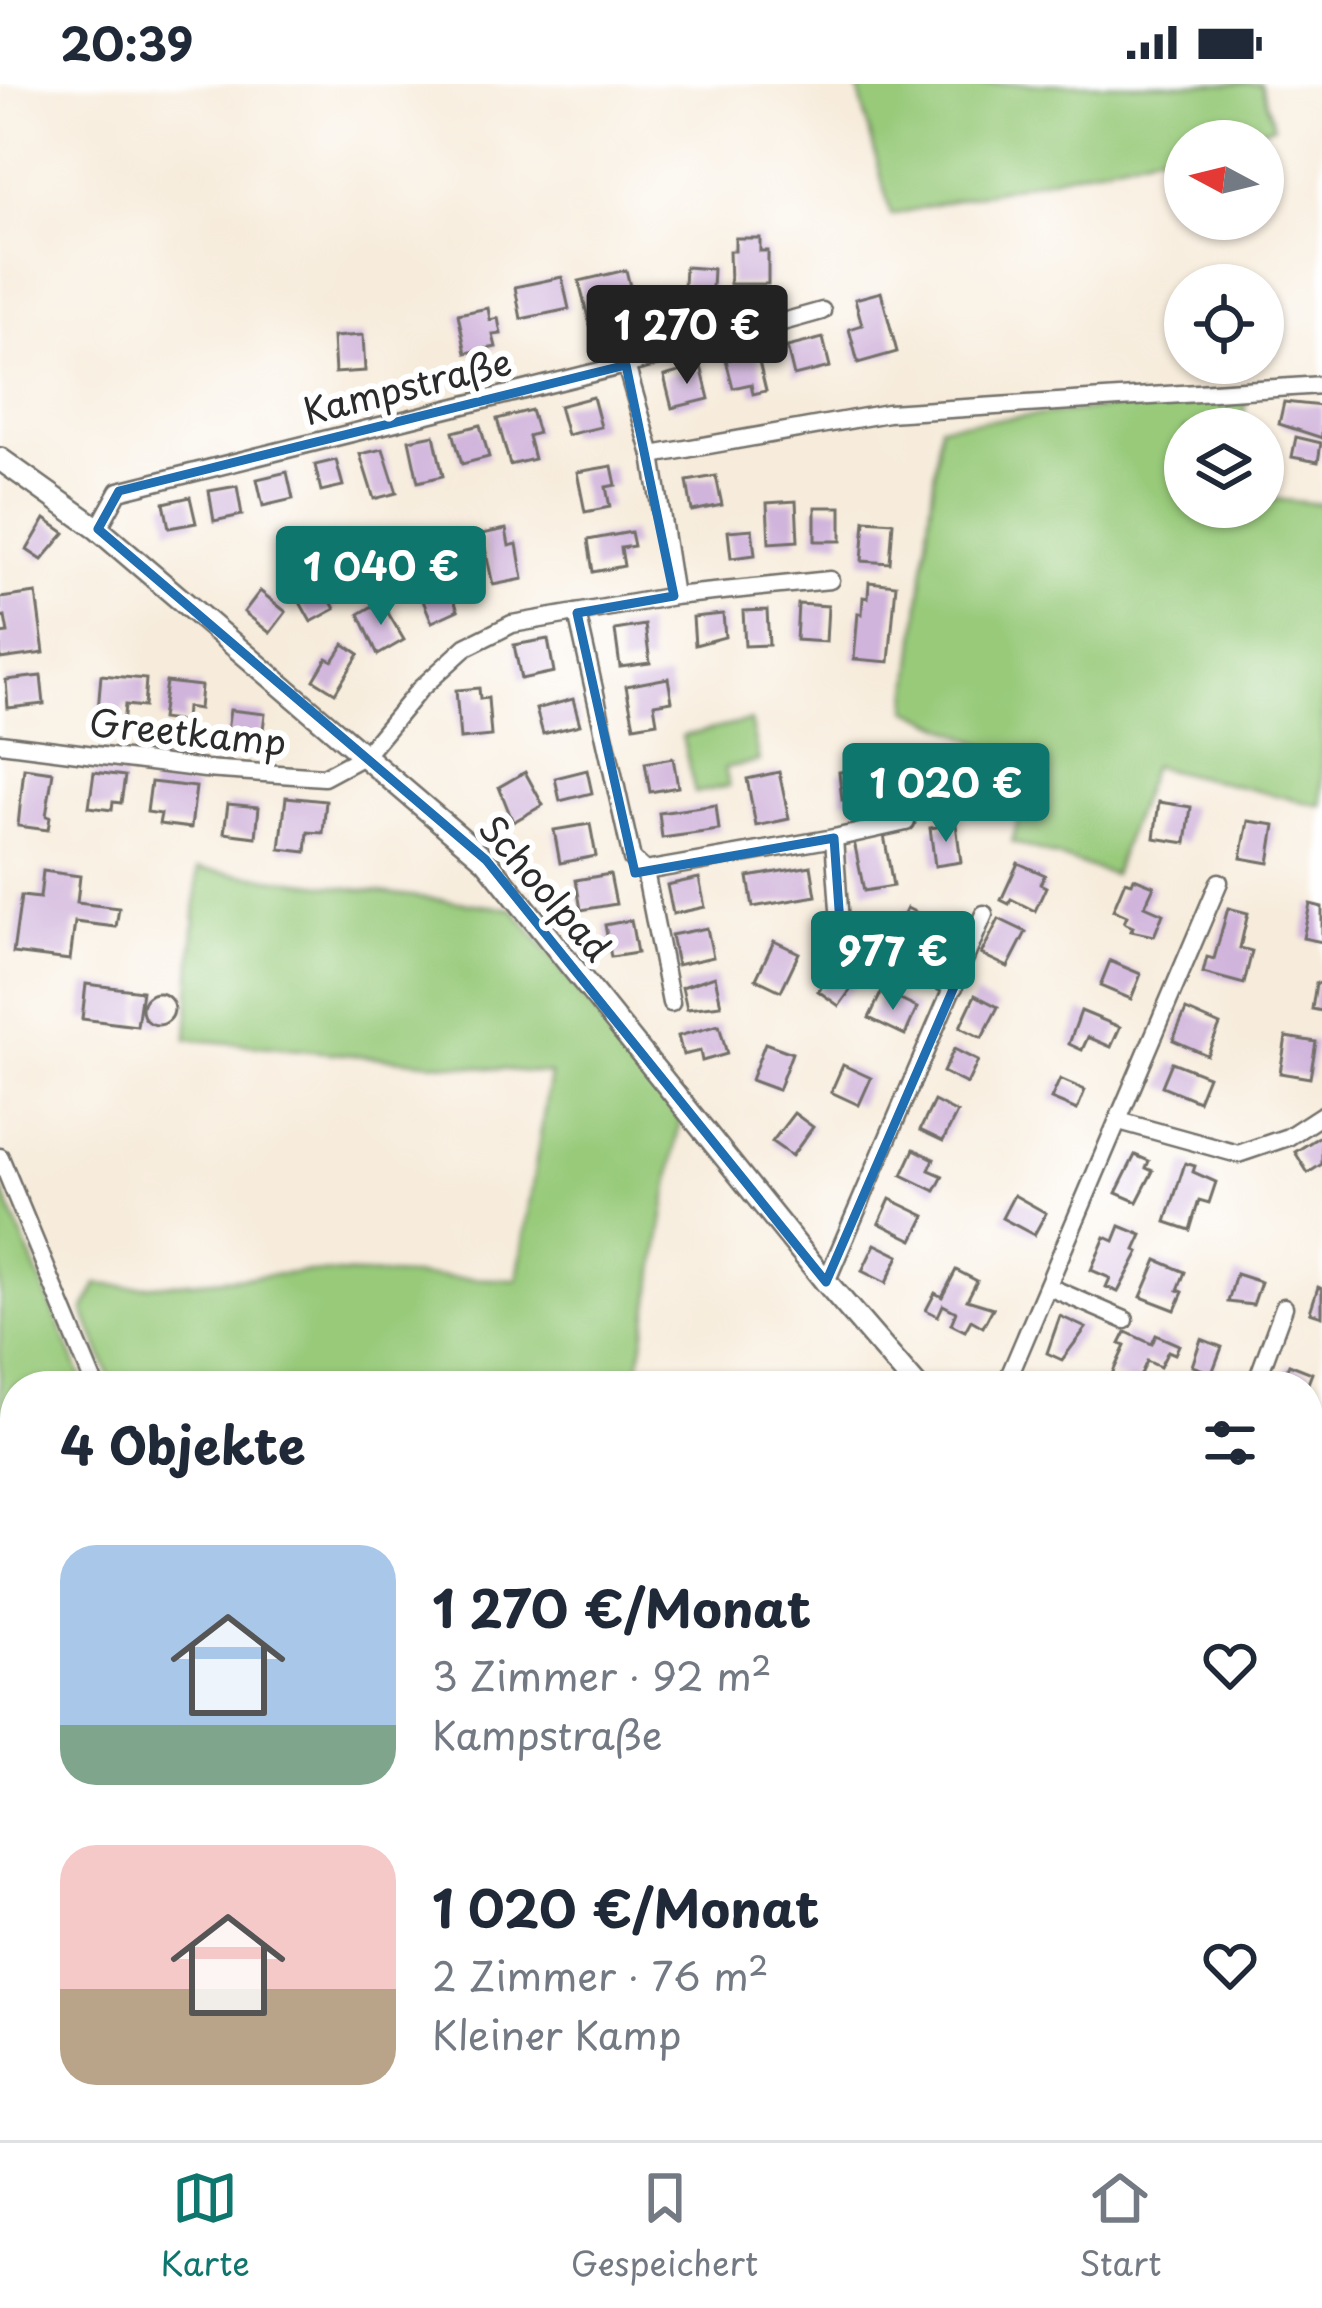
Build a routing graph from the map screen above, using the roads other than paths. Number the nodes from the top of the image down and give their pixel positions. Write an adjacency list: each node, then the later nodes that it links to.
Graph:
1 (822, 310): 2 (street, Kampstraße)
2 (626, 364): 4 (street); 6 (street, Kampstraße)
3 (1322, 385): 4 (street)
4 (652, 455): 8 (street)
5 (0, 459): 6 (street, Schoolpad)
6 (98, 529): 11 (street, Schoolpad)
7 (830, 580): 8 (street)
8 (674, 596): 9 (street)
9 (577, 613): 11 (street); 14 (street)
10 (0, 743): 11 (street, Greetkamp)
11 (364, 754): 22 (street, Schoolpad)
12 (906, 822): 13 (street)
13 (834, 838): 14 (street); 17 (street)
14 (638, 865): 18 (street)
15 (1219, 881): 20 (street)
16 (984, 914): 17 (street)
17 (954, 987): 22 (street)
18 (670, 1003)
19 (1322, 1115): 20 (street)
20 (1119, 1121): 23 (street)
21 (0, 1157): 26 (street)
22 (826, 1282): 27 (street, Schoolpad)
23 (1049, 1287): 25 (street); 28 (street)
24 (1284, 1307): 29 (street)
25 (1125, 1319)
26 (89, 1371)
27 (903, 1371)
28 (1012, 1371)
29 (1261, 1371)

